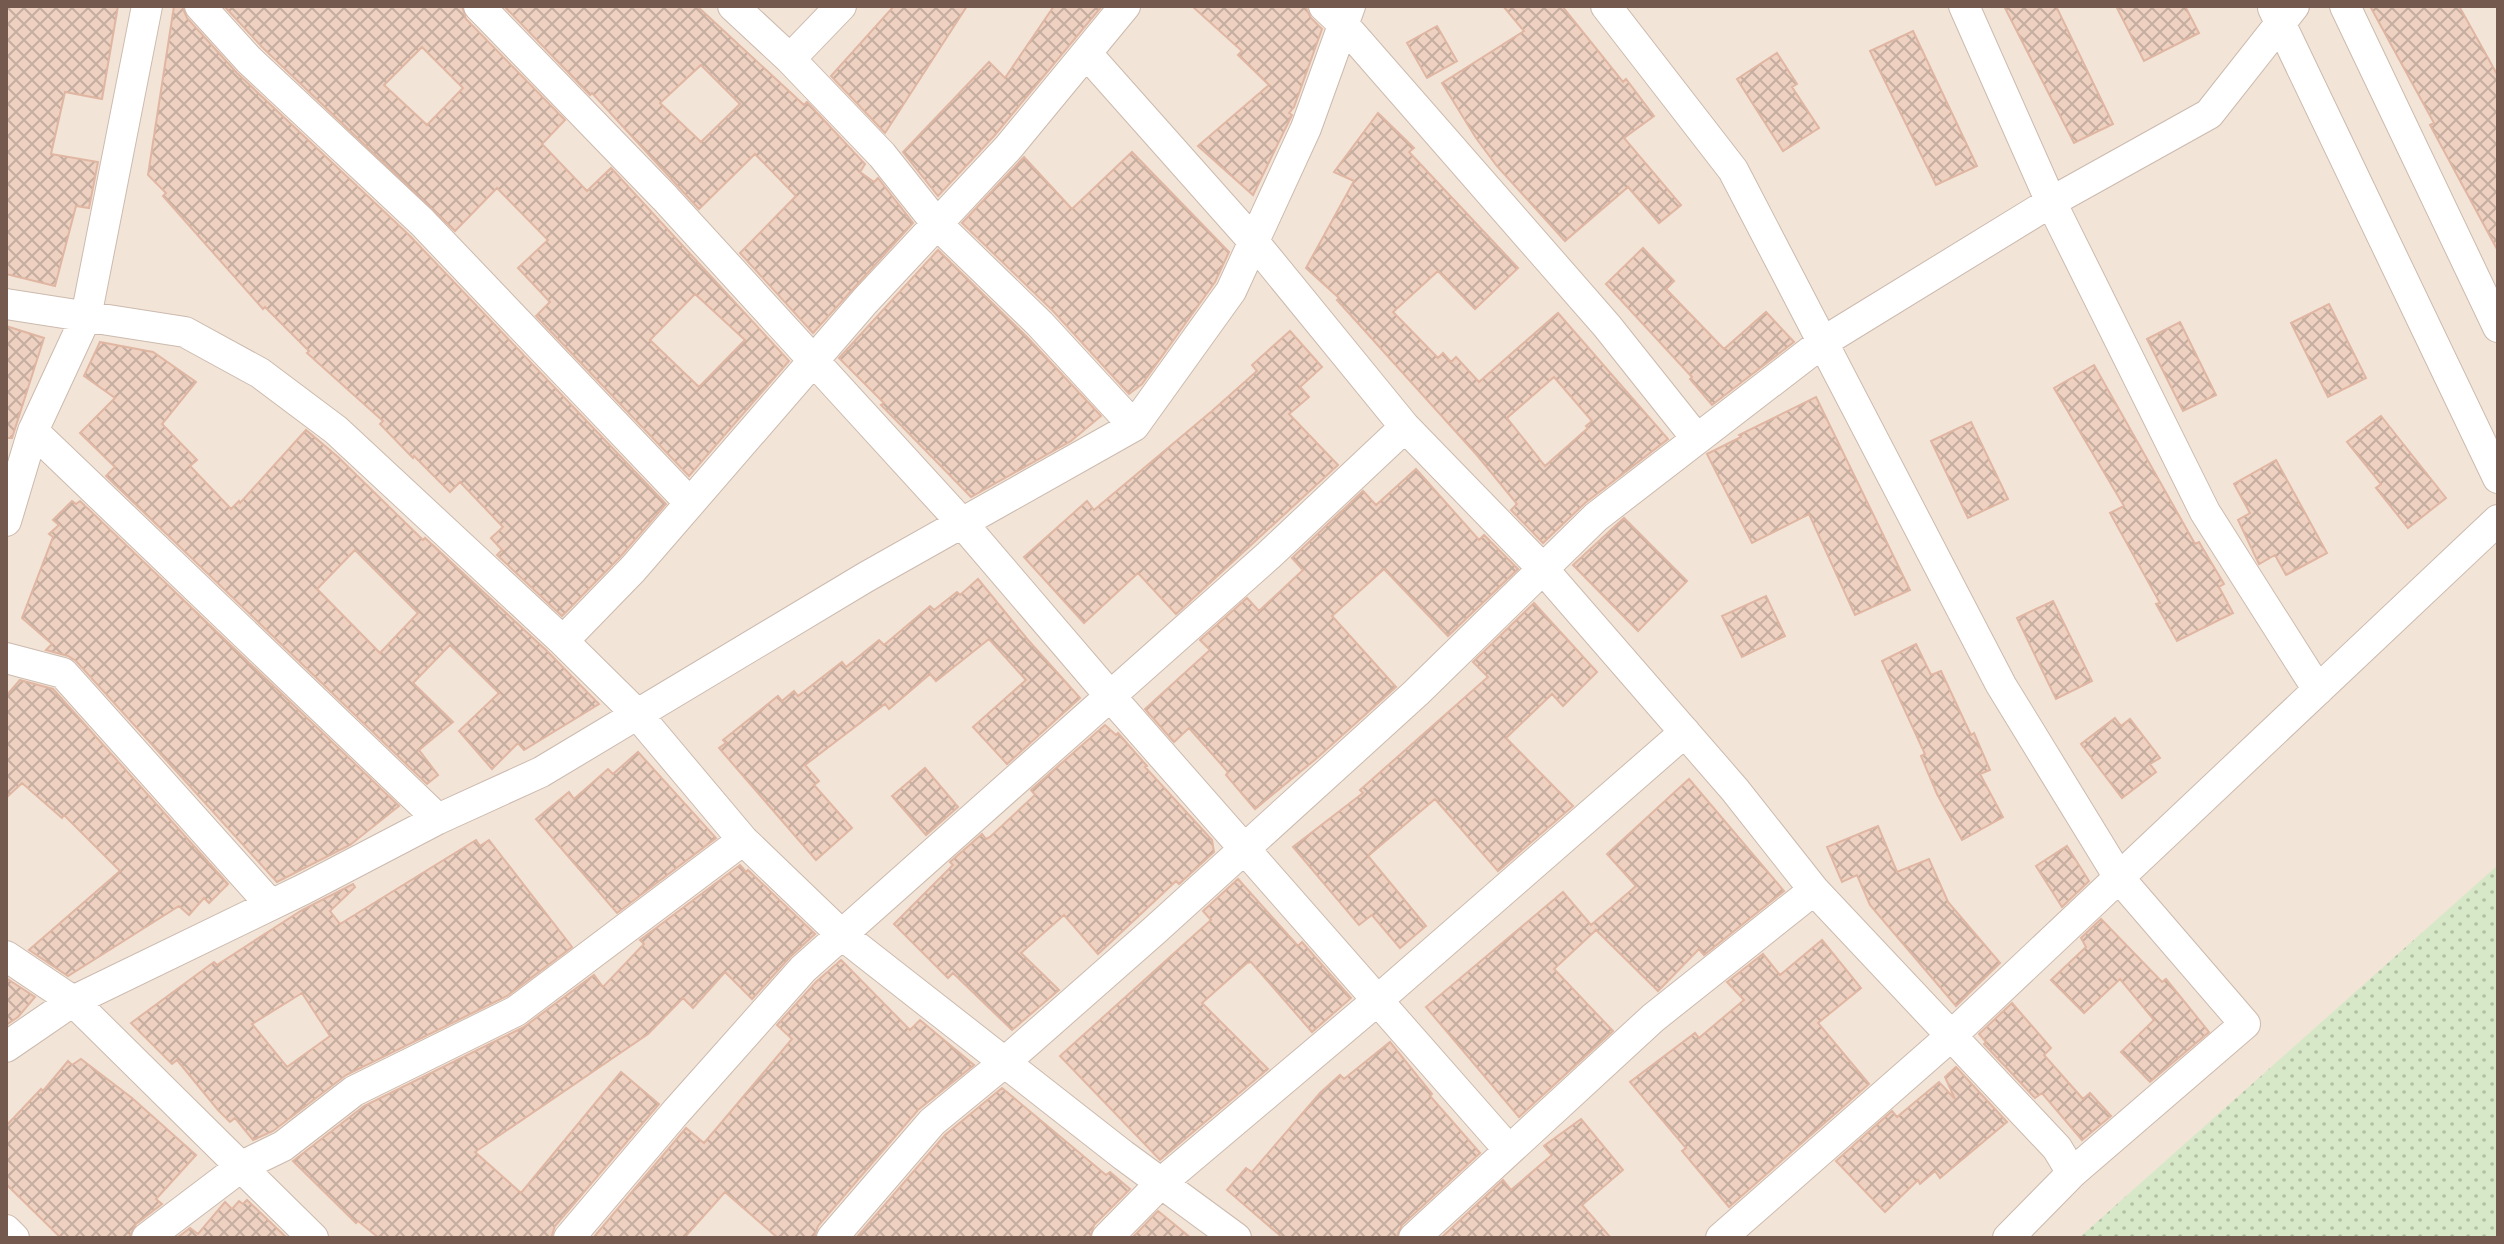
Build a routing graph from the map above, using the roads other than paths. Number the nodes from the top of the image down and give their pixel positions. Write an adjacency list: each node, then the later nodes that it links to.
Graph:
1 (147, 6): 18 (street)
2 (200, 6): 27 (street)
3 (479, 6): 21 (street)
4 (733, 6): 13 (street)
5 (841, 6): 13 (street)
6 (1125, 6): 12 (street)
7 (1606, 6): 20 (street)
8 (1964, 6): 14 (street)
9 (2345, 6): 19 (street)
10 (2282, 11): 14 (street); 26 (street)
11 (1339, 12): 16 (street); 25 (street)
12 (1087, 54): 15 (street); 16 (street)
13 (790, 59): 15 (street)
14 (2051, 202): 20 (street); 34 (street)
15 (937, 224): 21 (street); 22 (street)
16 (1254, 242): 22 (street); 23 (street)
17 (6, 304): 18 (street)
18 (86, 317): 24 (street); 32 (street)
19 (2498, 327)
20 (1823, 342): 25 (street); 41 (street)
21 (815, 360): 27 (street); 30 (street)
22 (1134, 426): 30 (street)
23 (1405, 427): 31 (street); 35 (street)
24 (33, 431): 29 (street); 38 (street)
25 (1697, 439): 31 (street)
26 (2498, 478)
27 (690, 503): 32 (street)
28 (2498, 520): 34 (street)
29 (6, 521)
30 (962, 523): 35 (street); 36 (street)
31 (1543, 569): 37 (street); 40 (street)
32 (563, 641): 36 (street)
33 (6, 658): 43 (street)
34 (2318, 690): 41 (street)
35 (1111, 697): 40 (street); 44 (street)
36 (637, 714): 38 (street); 39 (street)
37 (1685, 732): 42 (street); 46 (street)
38 (438, 819): 43 (street)
39 (743, 840): 44 (street); 52 (street)
40 (1245, 849): 46 (street); 50 (street)
41 (2120, 879): 48 (street); 53 (street)
42 (1814, 890): 48 (street); 51 (street)
43 (271, 905): 47 (street)
44 (842, 935): 50 (street); 59 (street)
45 (6, 956): 47 (street)
46 (1379, 999): 51 (street); 54 (street)
47 (73, 1001): 49 (street); 52 (street)
48 (1951, 1036): 53 (street); 64 (street)
49 (6, 1047)
50 (1005, 1062): 54 (street); 60 (street)
51 (1509, 1150): 63 (street)
52 (242, 1166): 57 (street); 58 (street)
53 (2072, 1173): 65 (street)
54 (1161, 1183): 61 (street); 62 (street)
55 (6, 1230): 56 (street)
56 (14, 1238)
57 (147, 1238)
58 (313, 1238)
59 (569, 1238)
60 (832, 1238)
61 (1107, 1238)
62 (1236, 1238)
63 (1414, 1238)
64 (1721, 1238)
65 (2008, 1238)

